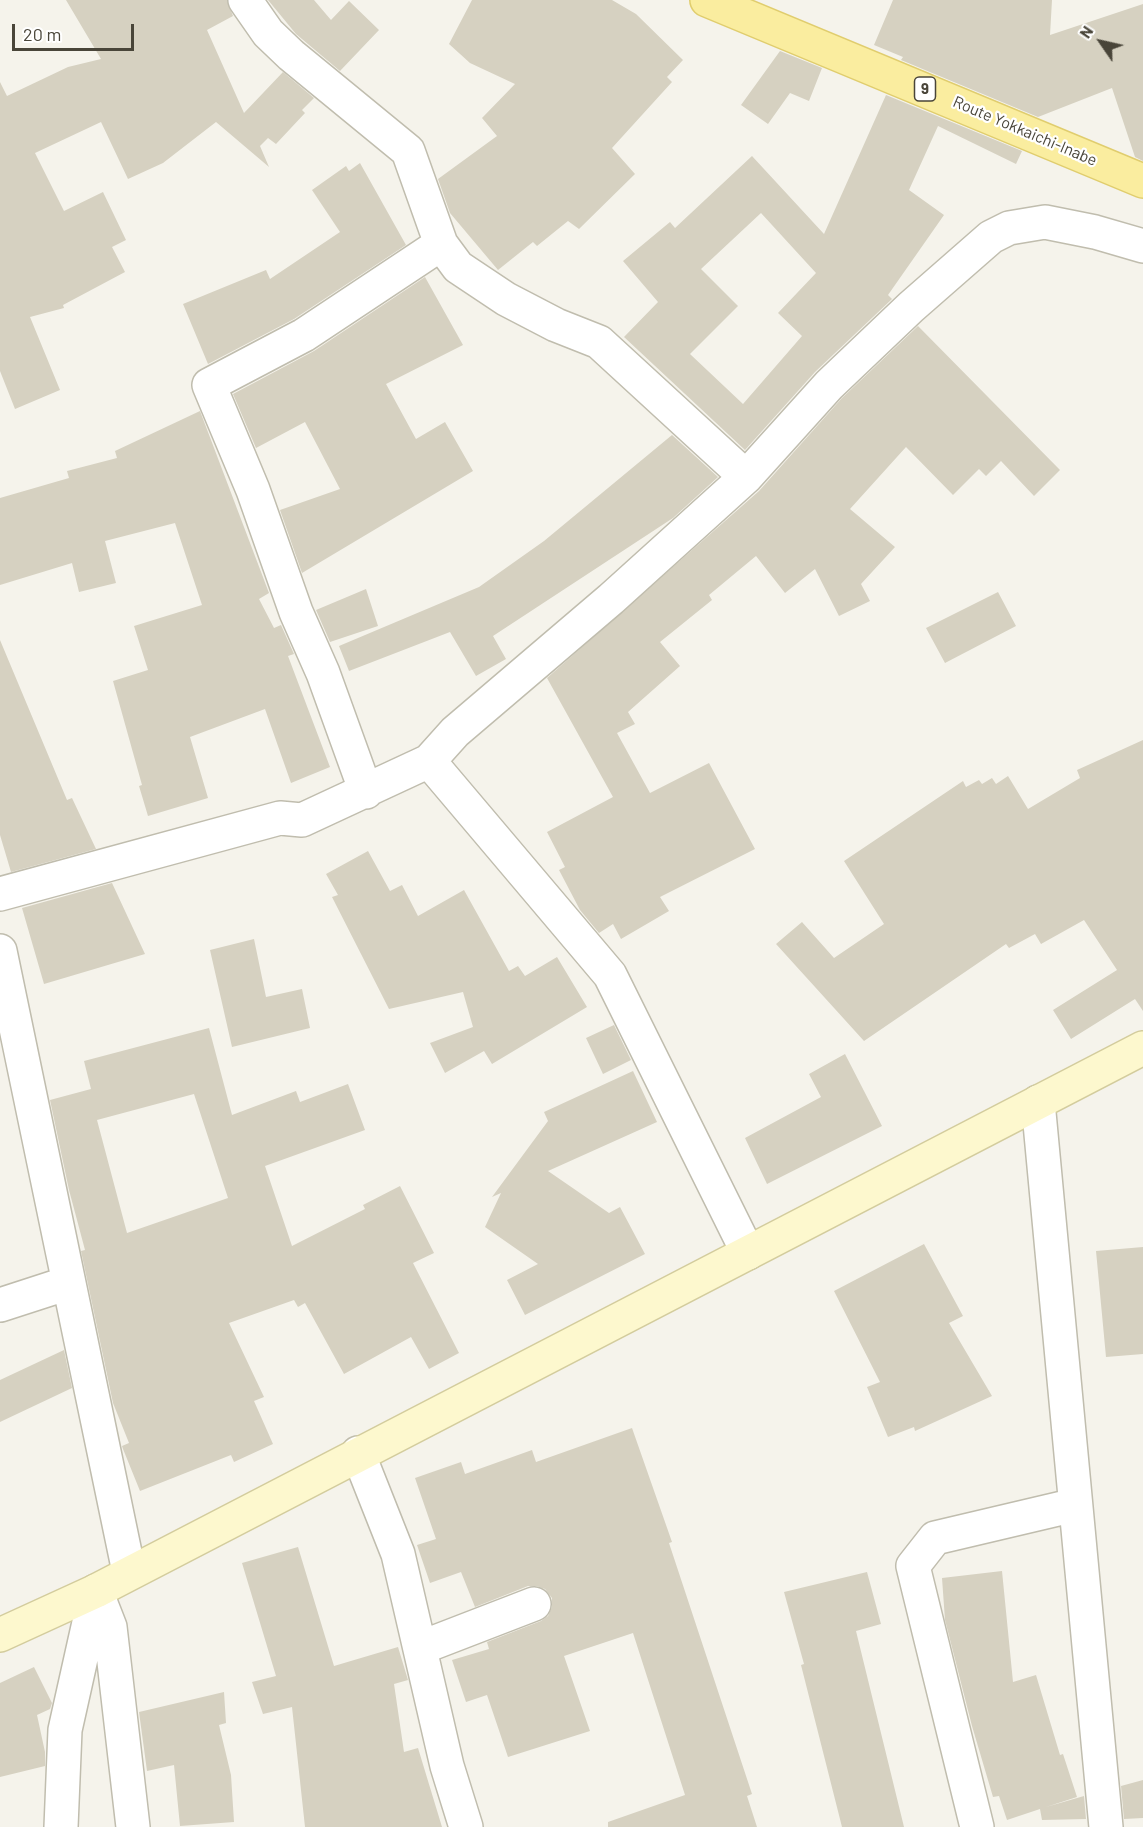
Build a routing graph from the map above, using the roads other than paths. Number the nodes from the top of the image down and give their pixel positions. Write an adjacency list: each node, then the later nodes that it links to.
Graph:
1 (245, 0): 4 (street)
2 (707, 0): 3 (main road, Route Yokkaichi-Inabe / 9)
3 (1143, 181)
4 (441, 244): 6 (street); 8 (street)
5 (1143, 246): 6 (street)
6 (746, 477): 7 (street)
7 (429, 761): 8 (street); 13 (street)
8 (366, 792): 9 (street)
9 (0, 894)
10 (0, 951): 14 (street)
11 (1143, 1048): 12 (street)
12 (1038, 1102): 13 (street); 17 (street)
13 (748, 1253): 16 (street)
14 (68, 1283): 15 (street); 18 (street)
15 (0, 1305)
16 (358, 1453): 18 (street); 22 (street)
17 (1076, 1505): 26 (street); 27 (street)
18 (129, 1572): 19 (street)
19 (96, 1591): 21 (street); 23 (street); 24 (street)
20 (534, 1604): 22 (street)
21 (0, 1635)
22 (420, 1648): 25 (street)
23 (61, 1827)
24 (133, 1827)
25 (466, 1827)
26 (977, 1827)
27 (1106, 1827)

